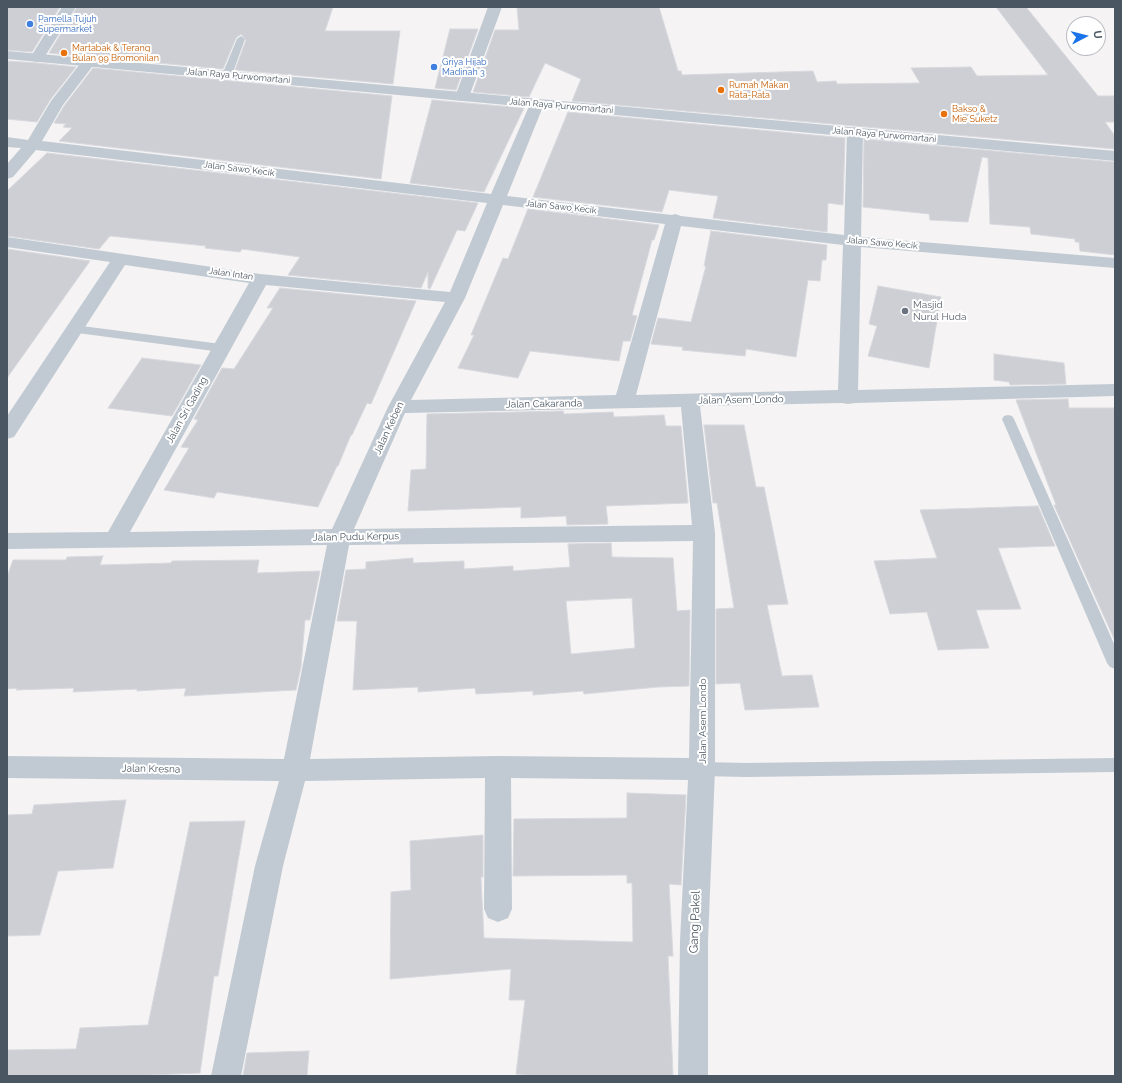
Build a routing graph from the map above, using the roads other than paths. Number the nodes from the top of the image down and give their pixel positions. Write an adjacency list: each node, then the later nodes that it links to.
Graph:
1 (69, 7): 5 (street)
2 (495, 7): 8 (street)
3 (241, 40): 7 (lane)
4 (7, 55): 5 (street, Jalan Raya Purwomartani)
5 (37, 58): 6 (street, Jalan Raya Purwomartani)
6 (88, 63): 7 (street, Jalan Raya Purwomartani); 12 (street)
7 (227, 75): 8 (street, Jalan Raya Purwomartani)
8 (462, 97): 9 (street, Jalan Raya Purwomartani)
9 (538, 104): 10 (street, Jalan Raya Purwomartani); 15 (street, Jalan Keben)
10 (855, 132): 13 (street, Jalan Raya Purwomartani); 17 (street)
11 (7, 142): 12 (street, Jalan Sawo Kecik)
12 (33, 144): 14 (street); 15 (street, Jalan Sawo Kecik)
13 (1115, 156)
14 (7, 174)
15 (496, 200): 16 (street, Jalan Sawo Kecik); 22 (street, Jalan Keben)
16 (675, 219): 17 (street, Jalan Sawo Kecik); 28 (street)
17 (852, 241): 20 (street, Jalan Sawo Kecik); 26 (street)
18 (7, 242): 19 (street, Jalan Intan)
19 (121, 258): 21 (street, Jalan Intan); 23 (street)
20 (1115, 263)
21 (260, 279): 22 (street, Jalan Intan); 24 (street, Jalan Sri Gading)
22 (456, 298): 29 (street, Jalan Keben)
23 (74, 329): 24 (lane); 31 (street)
24 (221, 348): 34 (street, Jalan Sri Gading)
25 (1115, 390): 26 (street, Jalan Asem Londo)
26 (848, 398): 27 (street, Jalan Asem Londo)
27 (690, 401): 28 (street, Jalan Cakaranda); 32 (street, Jalan Asem Londo)
28 (624, 402): 29 (street, Jalan Cakaranda)
29 (398, 407): 33 (street, Jalan Keben)
30 (1008, 419): 36 (lane)
31 (7, 432)
32 (704, 533): 33 (street, Jalan Pudu Kerpus); 40 (street, Jalan Asem Londo)
33 (339, 538): 34 (street, Jalan Pudu Kerpus); 41 (street, Jalan Keben)
34 (114, 540): 35 (street, Jalan Pudu Kerpus)
35 (7, 541)
36 (1115, 663)
37 (1115, 765): 40 (lane)
38 (498, 767): 40 (street, Jalan Kresna); 41 (street, Jalan Kresna); 42 (street)
39 (7, 768): 41 (street, Jalan Kresna)
40 (702, 769): 44 (street, Gang Pakel)
41 (296, 770): 43 (street, Jalan Keben)
42 (498, 909)
43 (226, 1076)
44 (693, 1076)

